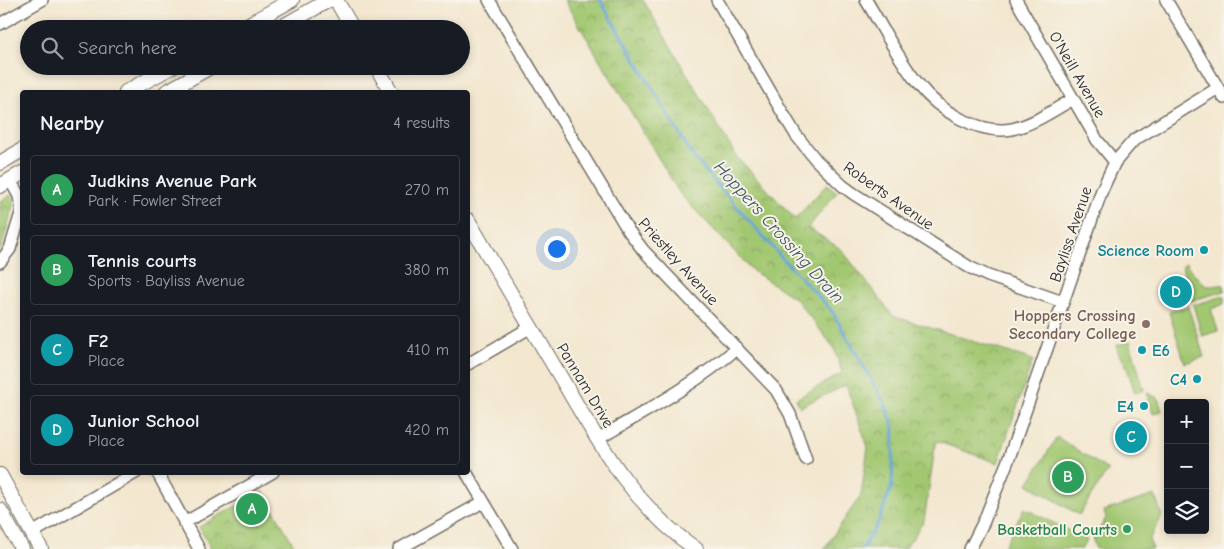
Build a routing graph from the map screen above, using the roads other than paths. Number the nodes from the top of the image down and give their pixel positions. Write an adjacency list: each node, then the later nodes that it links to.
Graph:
1 (42, 0): 13 (street)
2 (292, 0): 10 (street)
3 (329, 0): 11 (street)
4 (336, 0): 12 (street)
5 (489, 0): 32 (street, Priestley Avenue)
6 (717, 0): 30 (street, Roberts Avenue)
7 (866, 0): 21 (street)
8 (1016, 0): 21 (street, O'Neill Avenue)
9 (1166, 0): 20 (street)
10 (256, 20)
11 (294, 20)
12 (348, 20)
13 (0, 24)
14 (157, 75): 17 (street)
15 (196, 75): 18 (street)
16 (381, 75): 19 (street)
17 (130, 90)
18 (170, 90)
19 (390, 90)
20 (1221, 93): 23 (street, Bayliss Avenue)
21 (1073, 99): 23 (street, O'Neill Avenue)
22 (20, 151): 24 (street)
23 (1115, 162): 30 (street, Bayliss Avenue)
24 (0, 163)
25 (11, 180): 26 (street)
26 (20, 200)
27 (20, 213): 29 (street)
28 (470, 223): 31 (street, Pannam Drive)
29 (0, 262)
30 (1064, 302): 51 (street, Bayliss Avenue)
31 (531, 327): 33 (street); 34 (street, Pannam Drive)
32 (736, 348): 34 (street); 35 (street, Priestley Avenue)
33 (470, 363)
34 (598, 440): 50 (street, Pannam Drive)
35 (806, 459)
36 (0, 475): 44 (street)
37 (132, 475): 44 (street)
38 (159, 475): 43 (street)
39 (268, 475): 43 (street)
40 (468, 475): 41 (street)
41 (483, 502): 48 (street); 49 (street)
42 (0, 510): 45 (street)
43 (184, 522): 47 (street)
44 (32, 532): 46 (street)
45 (22, 549)
46 (41, 549)
47 (199, 549)
48 (399, 549)
49 (512, 549)
50 (696, 549)
51 (970, 549)

